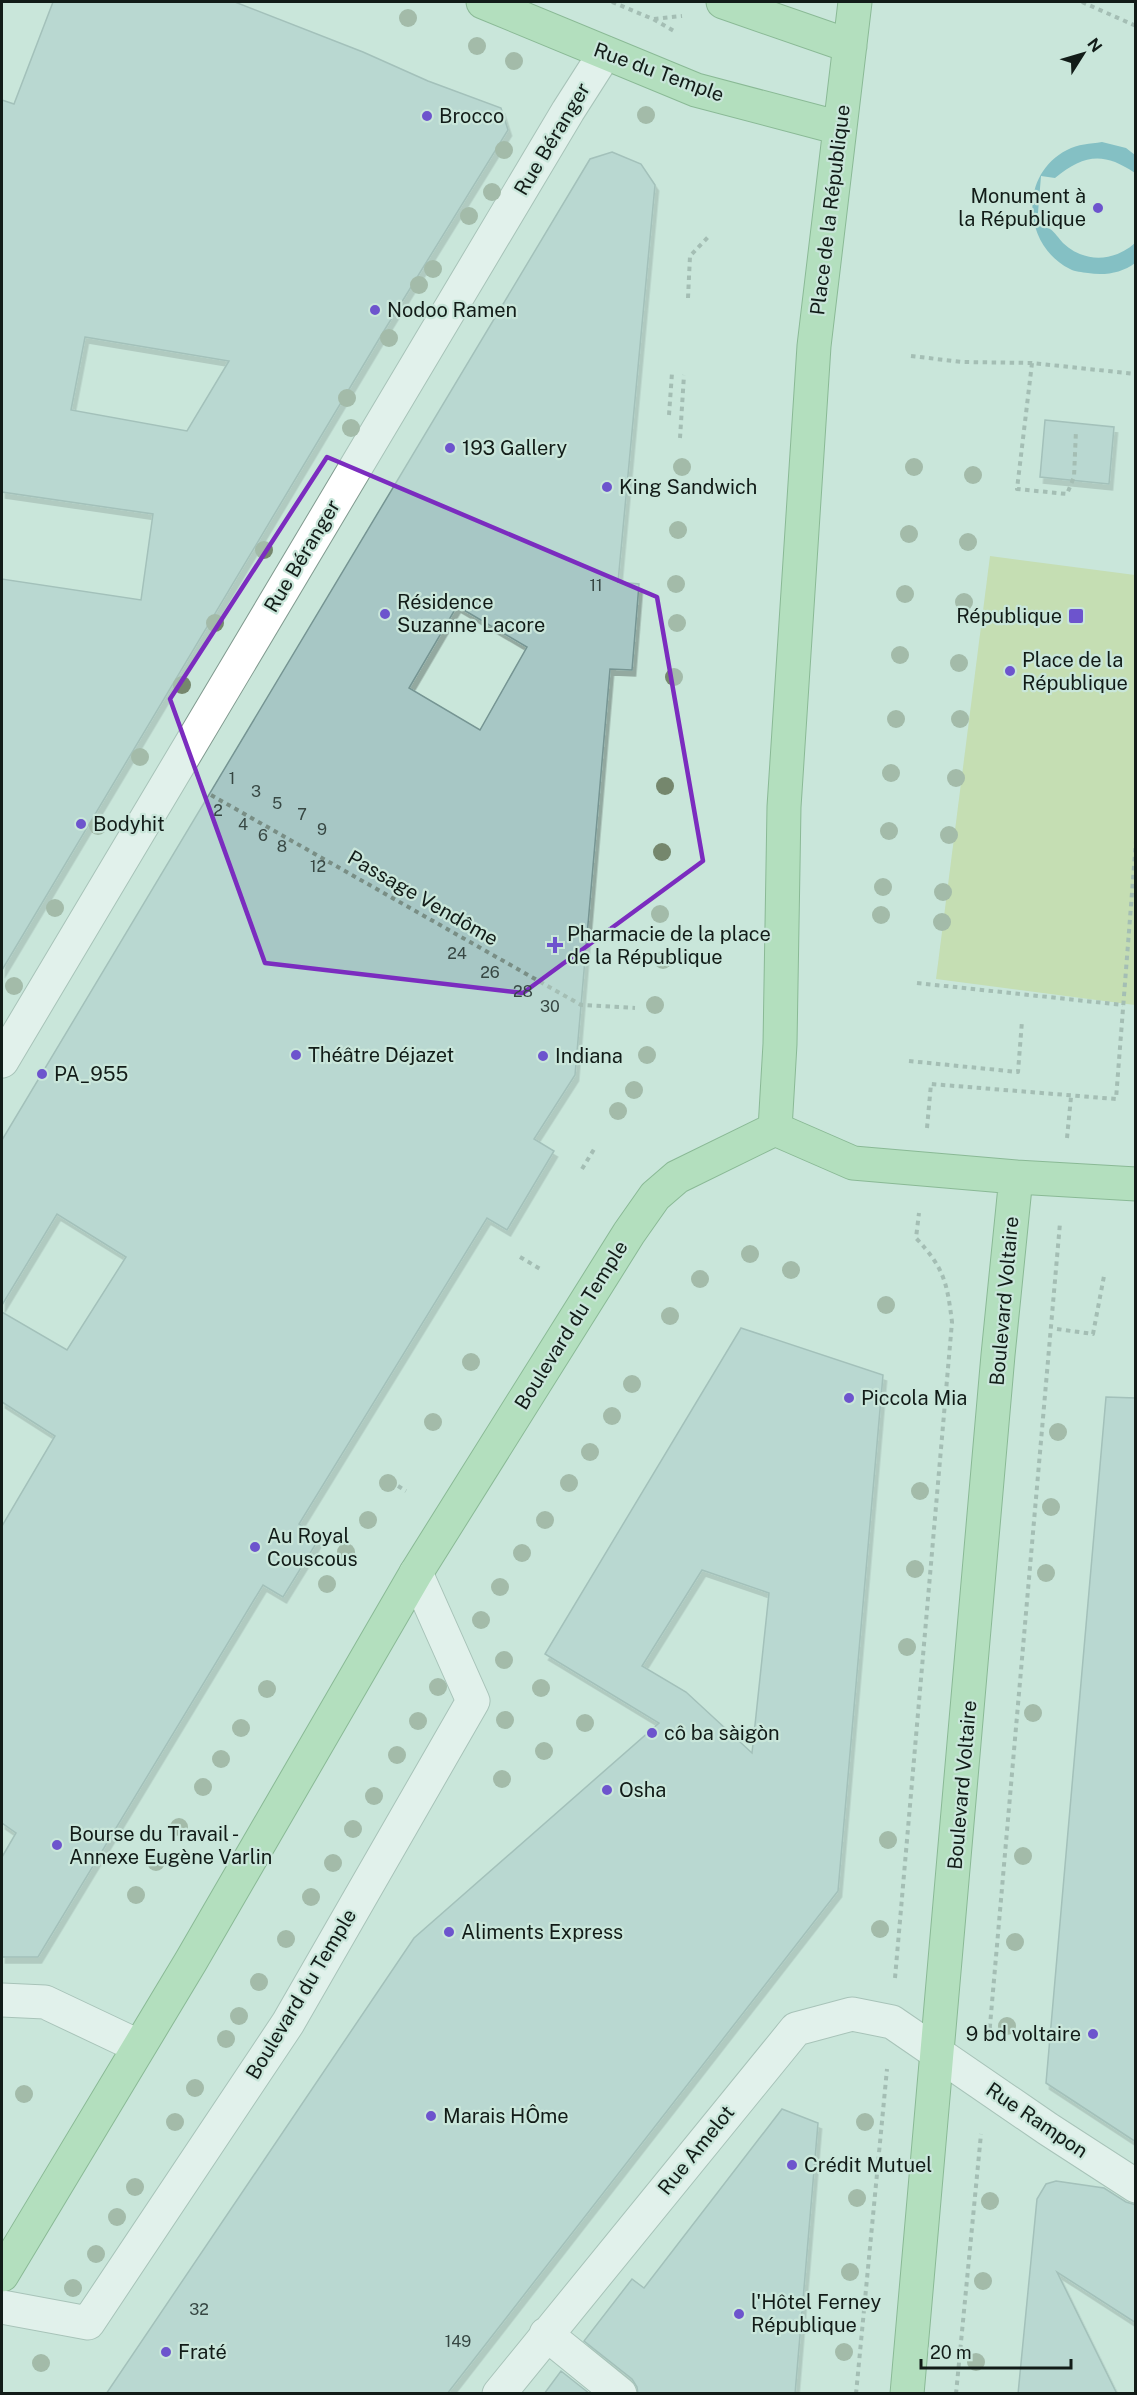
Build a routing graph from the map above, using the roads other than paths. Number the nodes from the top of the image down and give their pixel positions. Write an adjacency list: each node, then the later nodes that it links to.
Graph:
1 (483, 2): 5 (main road, Rue du Temple)
2 (723, 2): 4 (main road)
3 (855, 2): 4 (main road, Place de la République)
4 (850, 46): 6 (main road, Place de la République)
5 (605, 53): 6 (main road, Rue du Temple); 7 (street, Rue Béranger)
6 (840, 128): 8 (main road, Place de la République)
7 (2, 1060)
8 (776, 1129): 9 (main road); 11 (main road, Boulevard du Temple)
9 (1016, 1177): 10 (main road); 14 (main road, Boulevard Voltaire)
10 (1136, 1184)
11 (416, 1573): 13 (main road, Boulevard du Temple); 17 (street, Boulevard du Temple)
12 (2, 2000): 13 (street)
13 (138, 2046): 16 (main road, Boulevard du Temple)
14 (938, 2054): 15 (street, Rue Rampon); 18 (street, Rue Amelot); 21 (main road, Boulevard Voltaire)
15 (1136, 2186)
16 (2, 2275)
17 (2, 2307)
18 (546, 2334): 19 (street, Rue Amelot); 20 (street)
19 (499, 2394)
20 (620, 2394)
21 (908, 2394)

